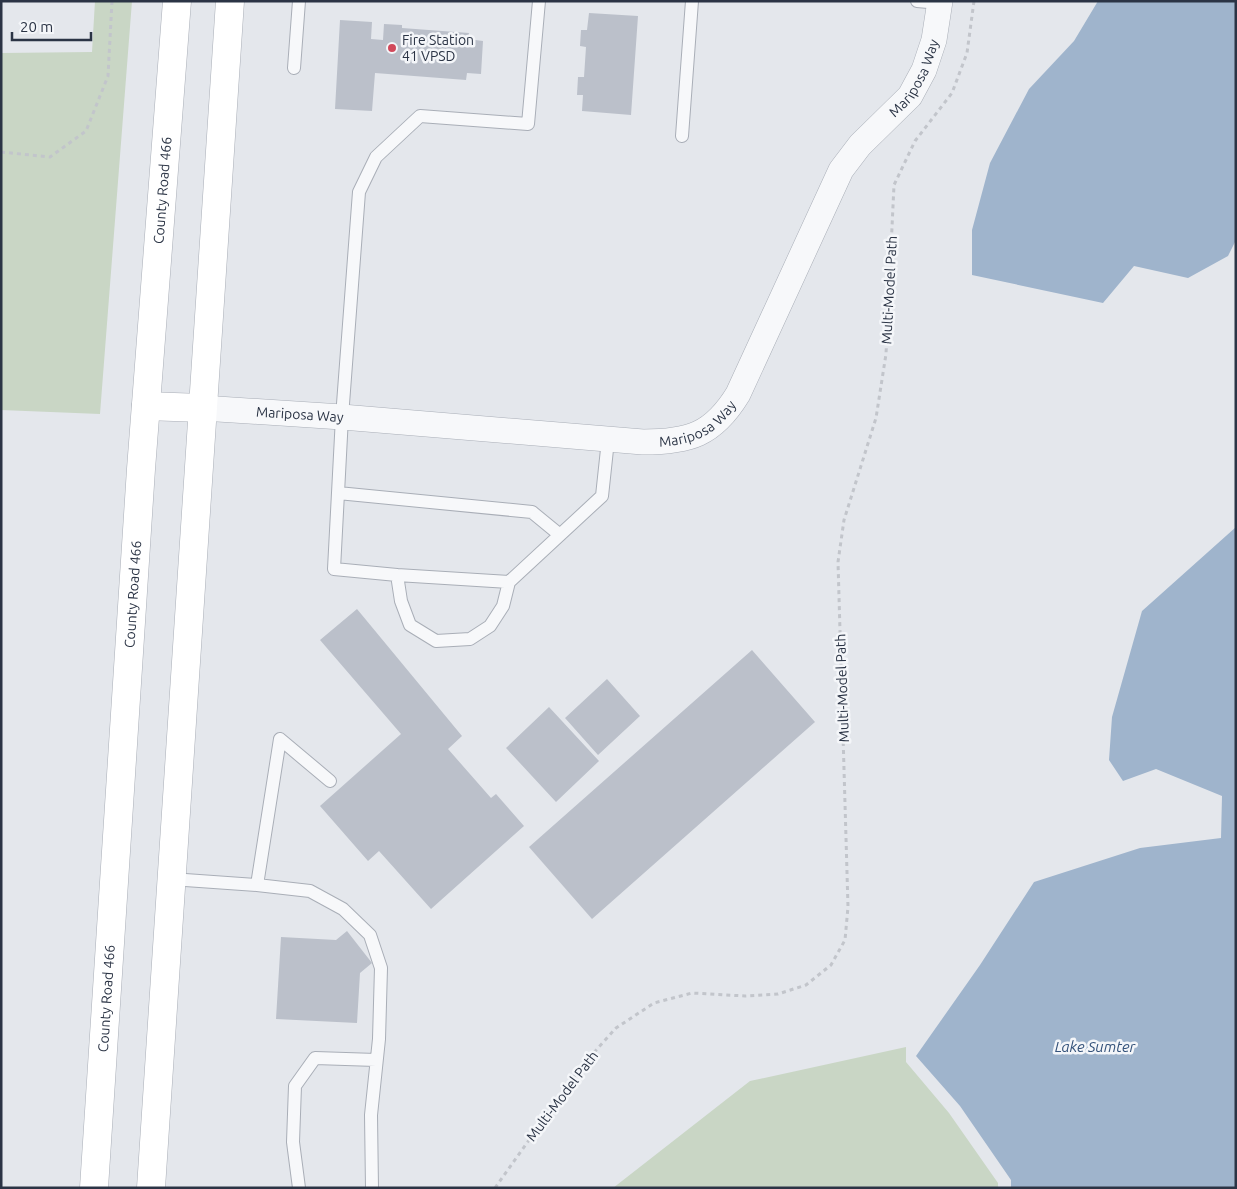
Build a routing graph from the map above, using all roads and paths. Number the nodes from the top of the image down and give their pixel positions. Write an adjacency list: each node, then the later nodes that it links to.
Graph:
1 (112, 1): 11 (path)
2 (177, 1): 12 (main road, County Road 466)
3 (230, 1): 13 (main road)
4 (299, 1): 9 (lane)
5 (539, 1): 14 (lane)
6 (692, 1): 10 (lane)
7 (974, 1): 28 (path, Multi-Model Path)
8 (932, 2): 15 (street, Mariposa Way)
9 (294, 68)
10 (682, 136)
11 (1, 152)
12 (146, 406): 13 (main road); 24 (main road, County Road 466)
13 (202, 408): 14 (street, Mariposa Way); 21 (main road)
14 (342, 417): 15 (street, Mariposa Way); 16 (lane)
15 (608, 440): 17 (lane)
16 (338, 494): 17 (lane); 18 (lane)
17 (560, 535): 19 (lane)
18 (397, 575): 19 (lane); 19 (lane)
19 (509, 582)
20 (330, 780): 22 (lane)
21 (171, 879): 22 (lane); 25 (main road)
22 (257, 885): 23 (lane)
23 (376, 1060): 26 (lane); 27 (lane)
24 (94, 1188)
25 (151, 1188)
26 (299, 1188)
27 (372, 1188)
28 (494, 1188)

